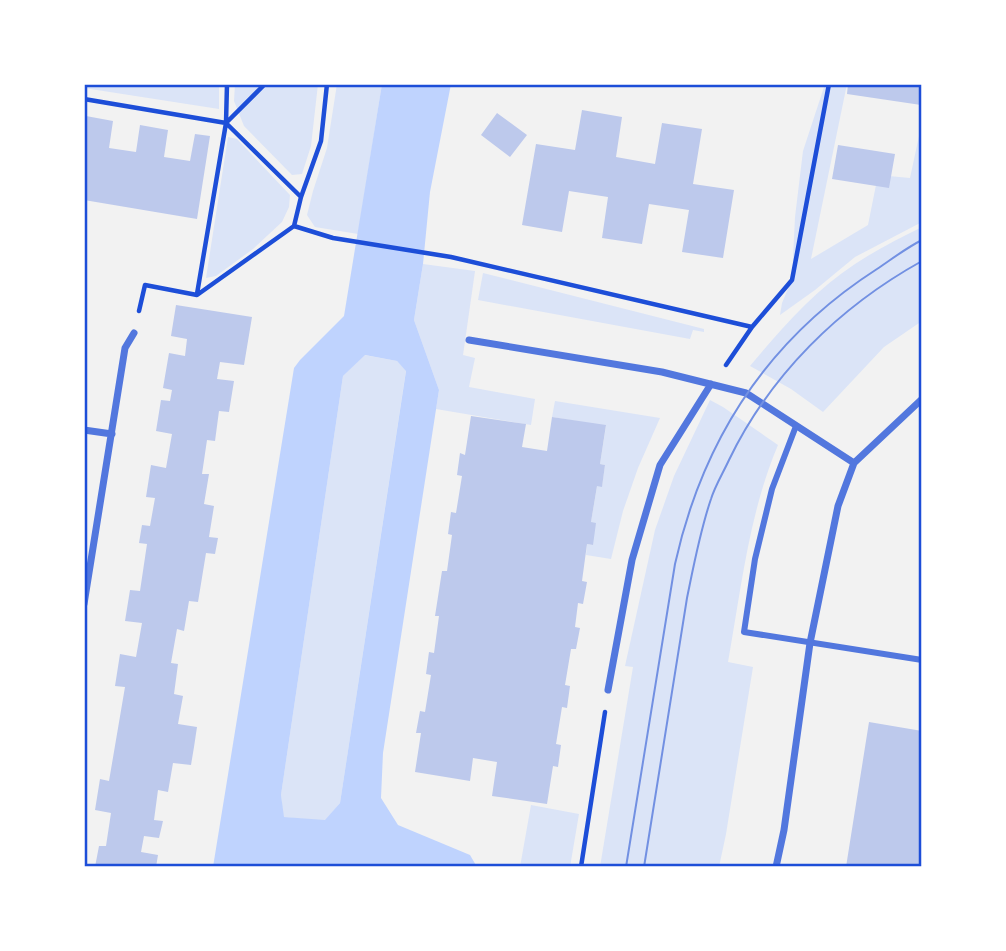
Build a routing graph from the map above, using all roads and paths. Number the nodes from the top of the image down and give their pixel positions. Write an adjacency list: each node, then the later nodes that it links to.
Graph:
1 (227, 84): 6 (path)
2 (265, 84): 6 (path)
3 (327, 84): 7 (path)
4 (829, 84): 10 (path)
5 (84, 99): 6 (path)
6 (226, 122): 7 (path); 9 (path)
7 (301, 197): 8 (path)
8 (294, 226): 9 (path); 10 (path)
9 (197, 295): 11 (path)
10 (752, 327): 13 (path)
11 (134, 333): 17 (street)
12 (469, 340): 13 (street)
13 (711, 384): 15 (street); 22 (street)
14 (922, 399): 18 (street)
15 (796, 426): 18 (street); 20 (street)
16 (84, 430): 17 (street)
17 (112, 434): 19 (street)
18 (854, 463): 20 (street)
19 (84, 604)
20 (810, 643): 21 (street); 24 (street)
21 (922, 660)
22 (608, 690): 23 (path)
23 (581, 867)
24 (776, 867)

